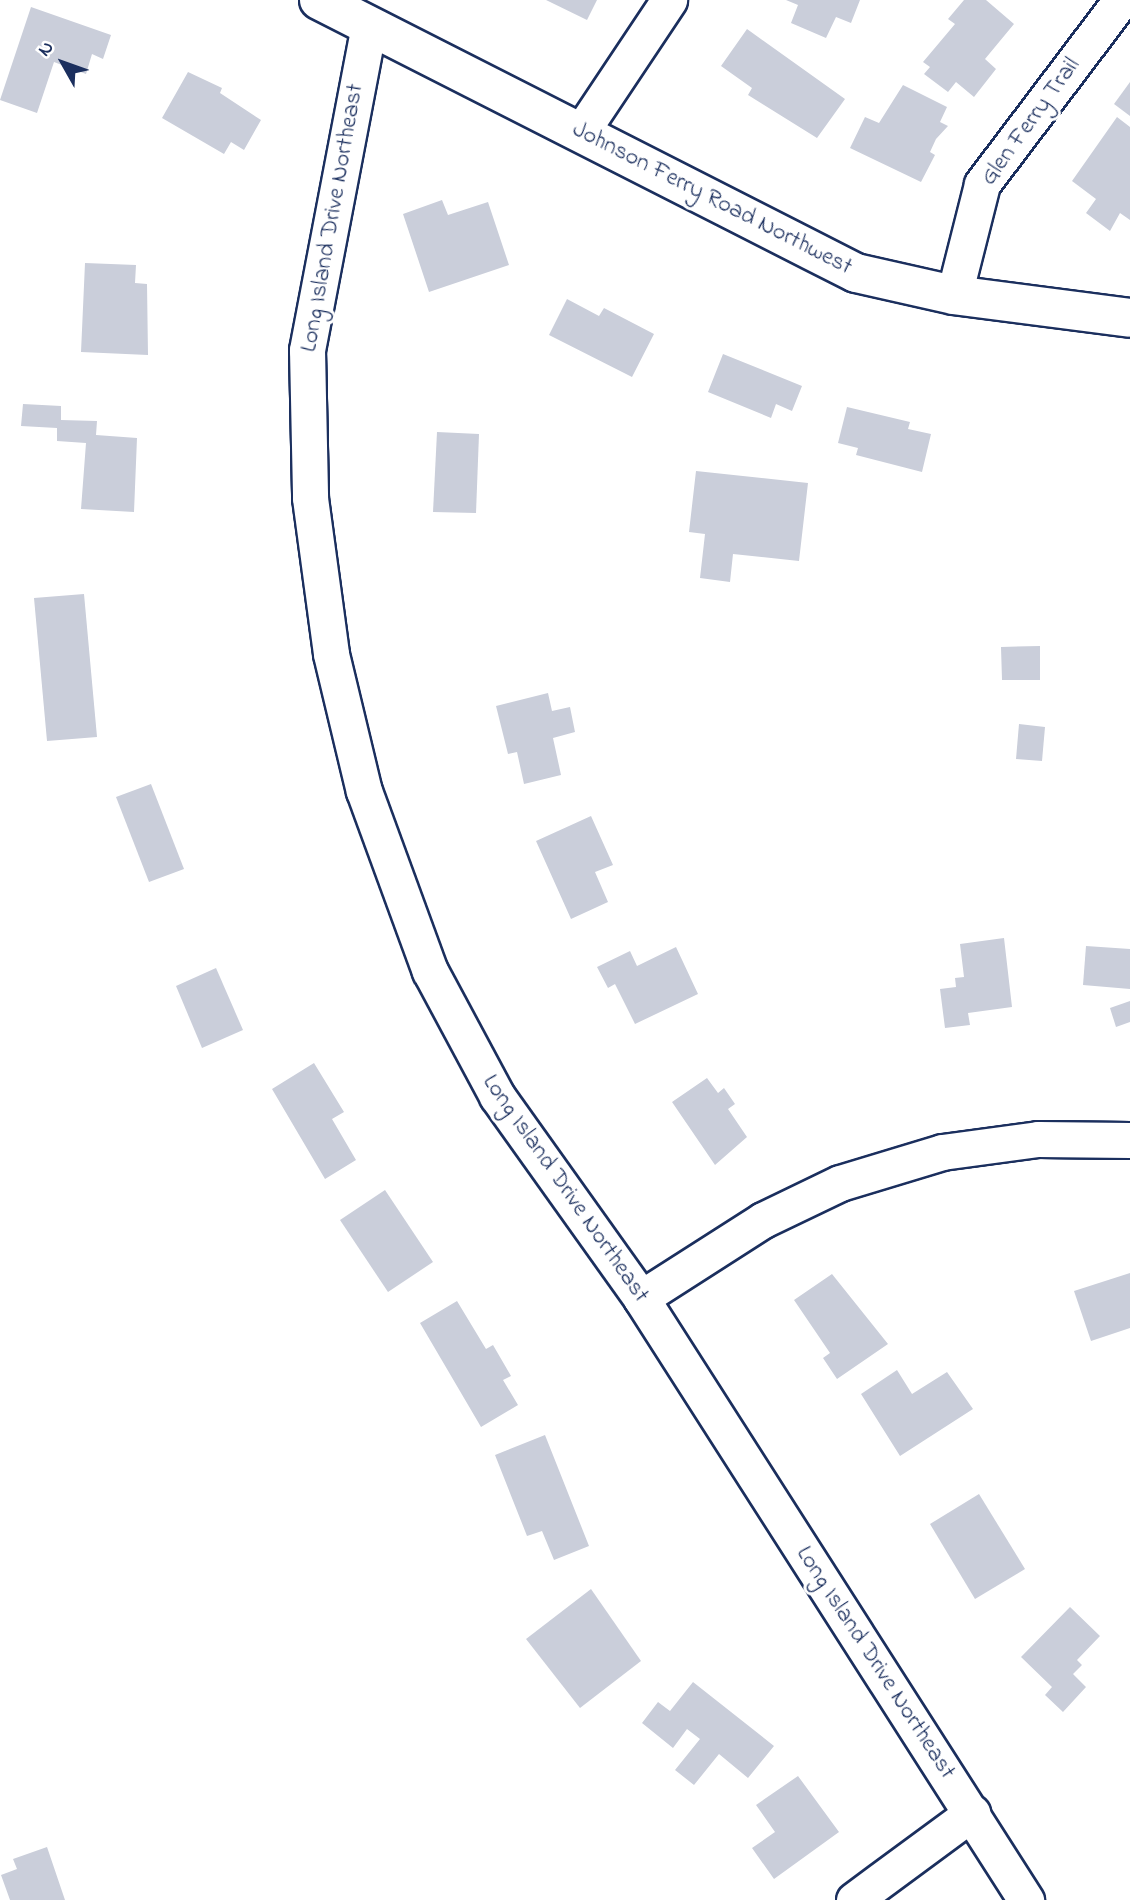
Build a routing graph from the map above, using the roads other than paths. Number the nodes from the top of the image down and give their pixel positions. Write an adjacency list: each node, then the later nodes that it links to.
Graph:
1 (319, 0): 4 (street, Johnson Ferry Road Northwest)
2 (669, 0): 5 (street)
3 (1121, 0): 6 (street, Glen Ferry Trail)
4 (369, 25): 5 (street, Johnson Ferry Road Northwest); 9 (street, Long Island Drive Northeast)
5 (581, 132): 6 (street, Johnson Ferry Road Northwest)
6 (954, 295): 7 (street, Johnson Ferry Road Northwest)
7 (1130, 318)
8 (1130, 1140): 9 (street)
9 (641, 1298): 10 (street, Long Island Drive Northeast)
10 (972, 1813): 11 (street); 12 (street, Long Island Drive Northeast)
11 (854, 1900)
12 (1026, 1900)

